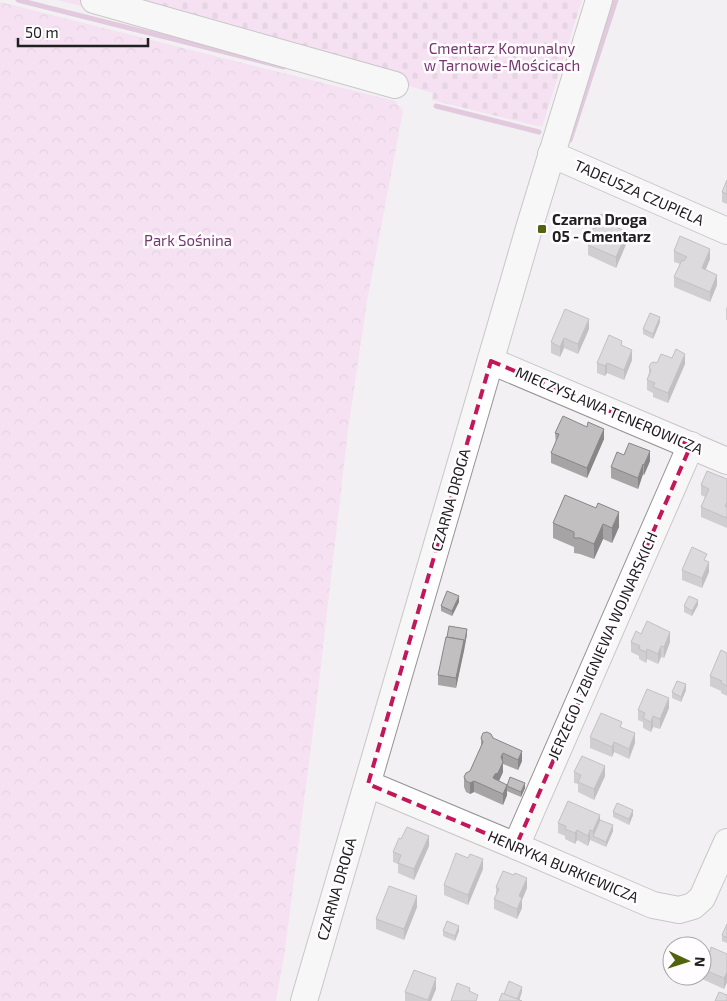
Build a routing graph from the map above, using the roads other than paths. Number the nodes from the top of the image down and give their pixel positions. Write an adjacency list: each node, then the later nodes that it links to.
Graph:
1 (599, 0): 4 (street, CZARNA DROGA)
2 (104, 1): 3 (street)
3 (395, 85)
4 (551, 154): 5 (street, TADEUSZA CZUPIELA); 6 (street, CZARNA DROGA)
5 (727, 231)
6 (491, 361): 7 (street, MIECZYSŁAWA TENEROWICZA); 9 (street, CZARNA DROGA)
7 (690, 445): 8 (street, MIECZYSŁAWA TENEROWICZA); 11 (street, JERZEGO I ZBIGNIEWA WOJNARSKICH)
8 (727, 461)
9 (368, 784): 11 (street, HENRYKA BURKIEWICZA); 12 (street, CZARNA DROGA)
10 (727, 842): 11 (street, HENRYKA BURKIEWICZA)
11 (516, 846)
12 (309, 1000)

